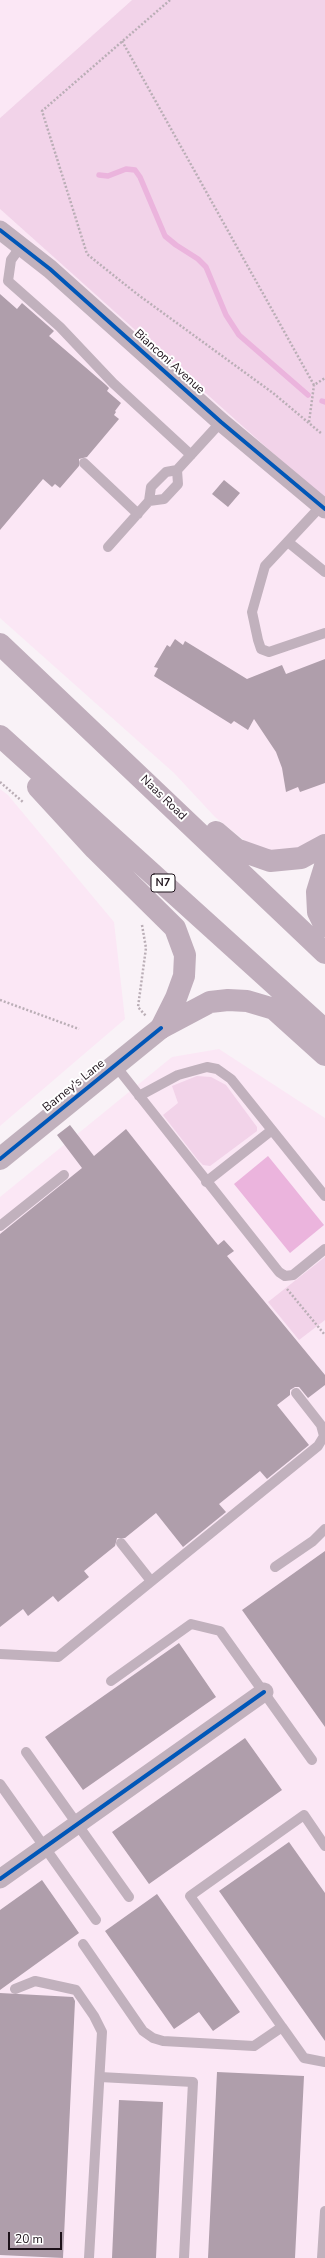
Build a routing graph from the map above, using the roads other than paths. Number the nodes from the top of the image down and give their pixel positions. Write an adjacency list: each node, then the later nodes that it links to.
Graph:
1 (0, 230): 2 (street, Bianconi Avenue)
2 (22, 246): 3 (street, Bianconi Avenue); 4 (lane)
3 (221, 422): 4 (lane); 8 (street, Bianconi Avenue)
4 (191, 454): 6 (lane)
5 (84, 463): 9 (lane)
6 (177, 470): 7 (lane); 7 (lane)
7 (149, 501): 9 (lane)
8 (323, 507): 10 (lane)
9 (138, 514): 11 (lane)
10 (288, 542): 12 (lane); 13 (lane)
11 (108, 547)
12 (325, 572)
13 (325, 633)
14 (0, 644): 16 (highway, Naas Road)
15 (0, 736): 23 (highway, N7)
16 (108, 745): 18 (highway); 21 (highway, Naas Road)
17 (0, 747): 22 (highway, N7)
18 (325, 845)
19 (325, 866): 20 (highway)
20 (325, 926)
21 (325, 953)
22 (159, 1029): 24 (highway); 25 (street, Barney's Lane)
23 (325, 1030)
24 (325, 1055)
25 (115, 1065): 26 (lane); 28 (street, Barney's Lane)
26 (139, 1096): 27 (lane); 30 (lane)
27 (272, 1130): 30 (lane); 31 (lane)
28 (0, 1159)
29 (64, 1175): 32 (lane)
30 (206, 1182): 33 (lane)
31 (325, 1196)
32 (0, 1226)
33 (325, 1249)
34 (296, 1393): 38 (lane)
35 (325, 1529): 37 (lane)
36 (121, 1544): 38 (lane)
37 (275, 1567)
38 (151, 1581): 39 (lane)
39 (0, 1654)
40 (111, 1681): 41 (lane)
41 (264, 1692): 43 (lane); 45 (street)
42 (26, 1752): 45 (lane)
43 (312, 1760)
44 (0, 1784): 47 (lane)
45 (78, 1825): 47 (street); 49 (lane)
46 (325, 1846): 53 (lane)
47 (45, 1848): 48 (street); 50 (lane)
48 (0, 1879)
49 (129, 1897)
50 (96, 1920)
51 (83, 1944): 53 (lane)
52 (15, 1990): 55 (lane)
53 (282, 2027): 54 (lane)
54 (325, 2062)
55 (100, 2078): 57 (lane); 58 (lane)
56 (325, 2211): 59 (lane)
57 (89, 2258)
58 (184, 2258)
59 (322, 2258)

